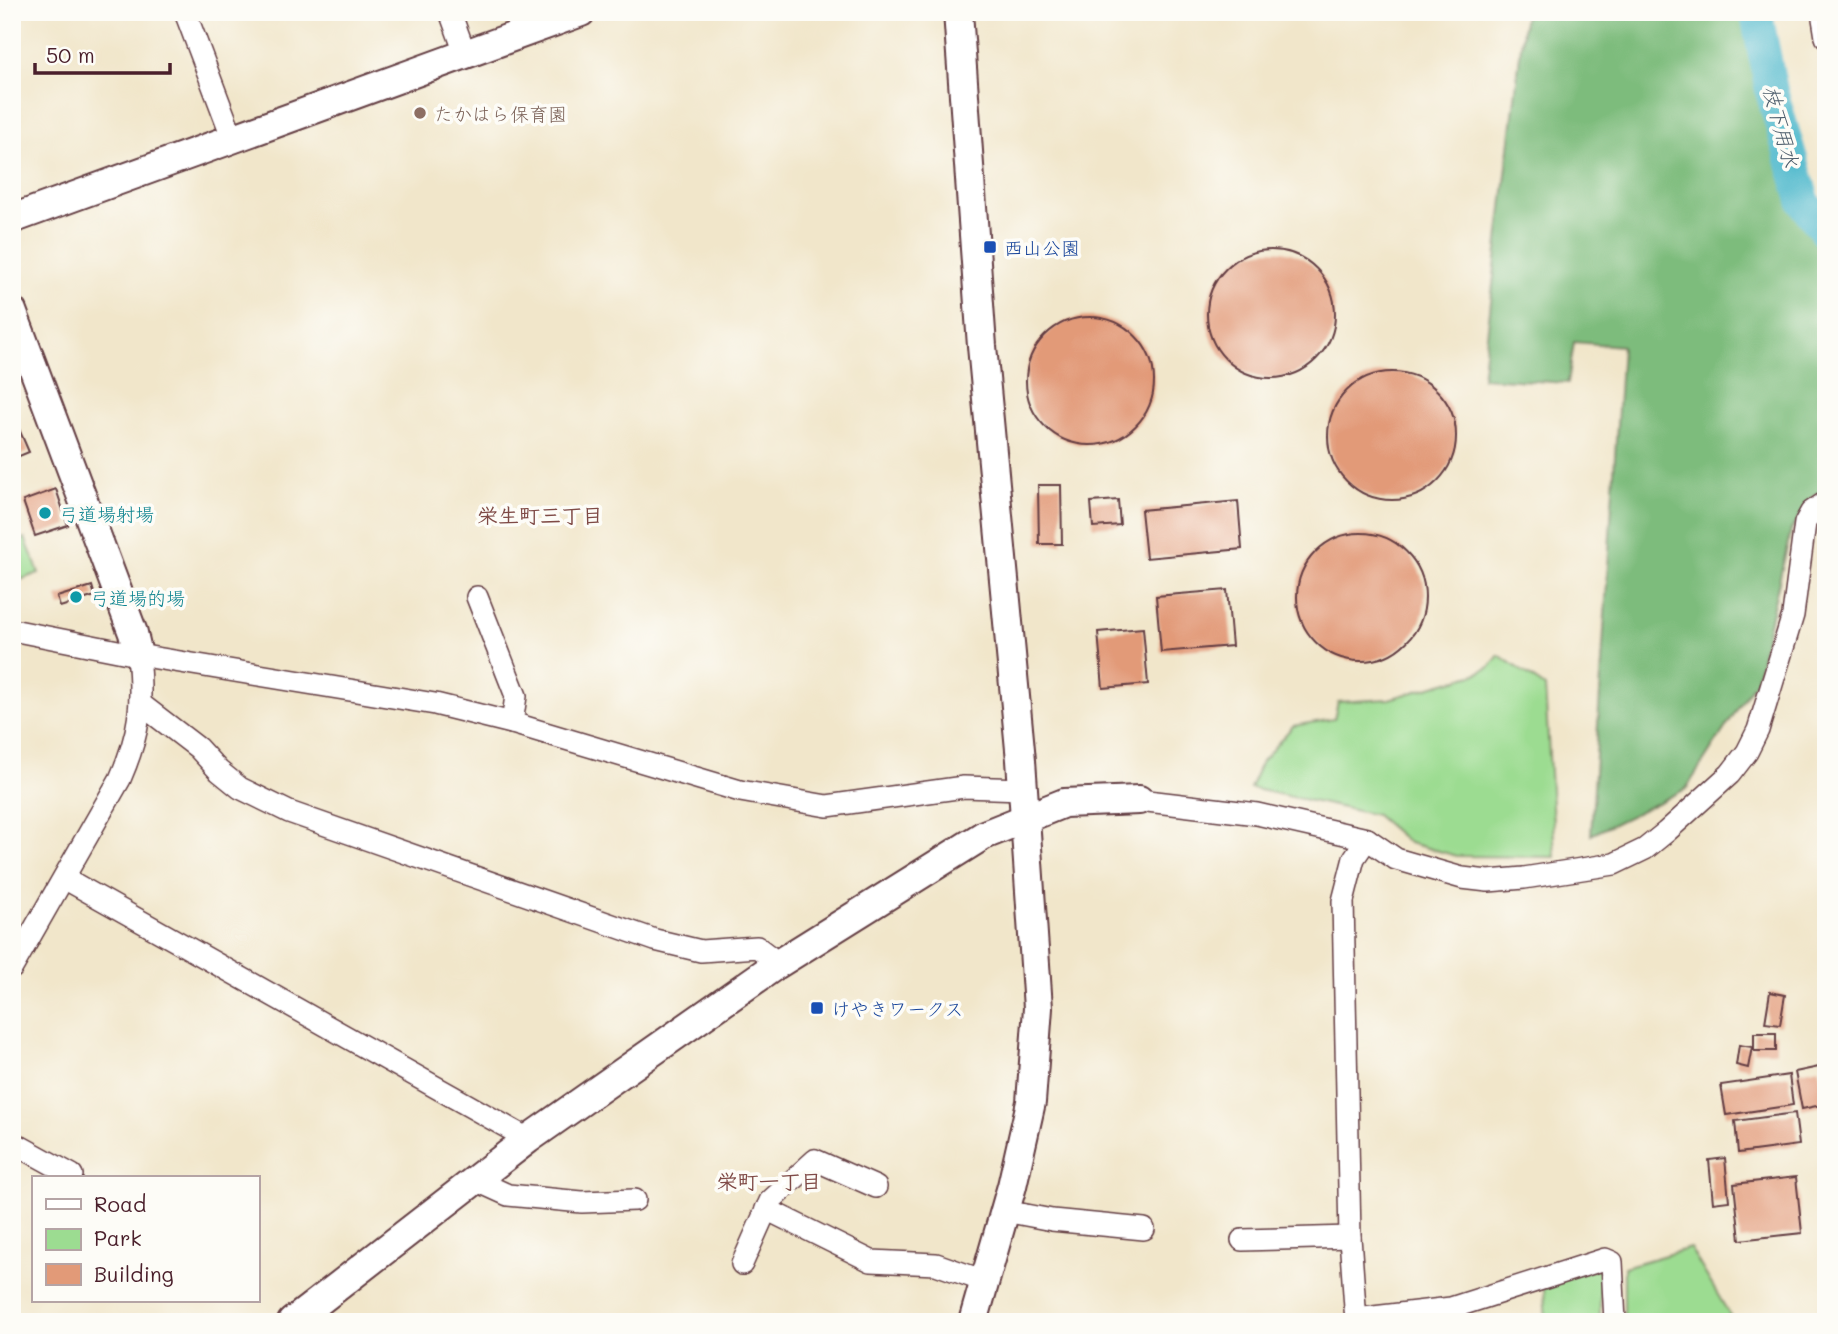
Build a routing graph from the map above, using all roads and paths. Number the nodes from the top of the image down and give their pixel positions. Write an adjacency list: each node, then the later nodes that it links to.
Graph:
1 (185, 12): 8 (street)
2 (450, 12): 7 (street)
3 (581, 12): 7 (street)
4 (958, 12): 17 (street)
5 (1822, 12): 6 (street)
6 (1826, 37)
7 (466, 56): 8 (street)
8 (233, 139): 9 (street)
9 (12, 219)
10 (12, 311): 14 (street)
11 (1826, 502): 20 (street)
12 (478, 597): 16 (street)
13 (12, 630): 14 (street)
14 (138, 656): 15 (street); 16 (street)
15 (142, 705): 21 (street); 22 (street)
16 (512, 723): 17 (street)
17 (1023, 789): 19 (street)
18 (1139, 800): 19 (street); 20 (street)
19 (1024, 819): 22 (street); 31 (street)
20 (1367, 839): 33 (street)
21 (64, 878): 23 (street); 24 (street)
22 (773, 967): 24 (street)
23 (12, 968)
24 (528, 1139): 27 (street)
25 (12, 1142): 26 (street)
26 (72, 1175)
27 (475, 1180): 29 (street); 37 (street)
28 (876, 1186): 30 (street)
29 (635, 1200)
30 (766, 1209): 35 (street); 36 (street)
31 (1005, 1211): 32 (street); 36 (street)
32 (1144, 1229)
33 (1350, 1237): 34 (street); 38 (street)
34 (1241, 1240)
35 (742, 1264)
36 (984, 1281): 39 (street)
37 (306, 1318)
38 (1356, 1320): 40 (street)
39 (973, 1322)
40 (1615, 1322)

